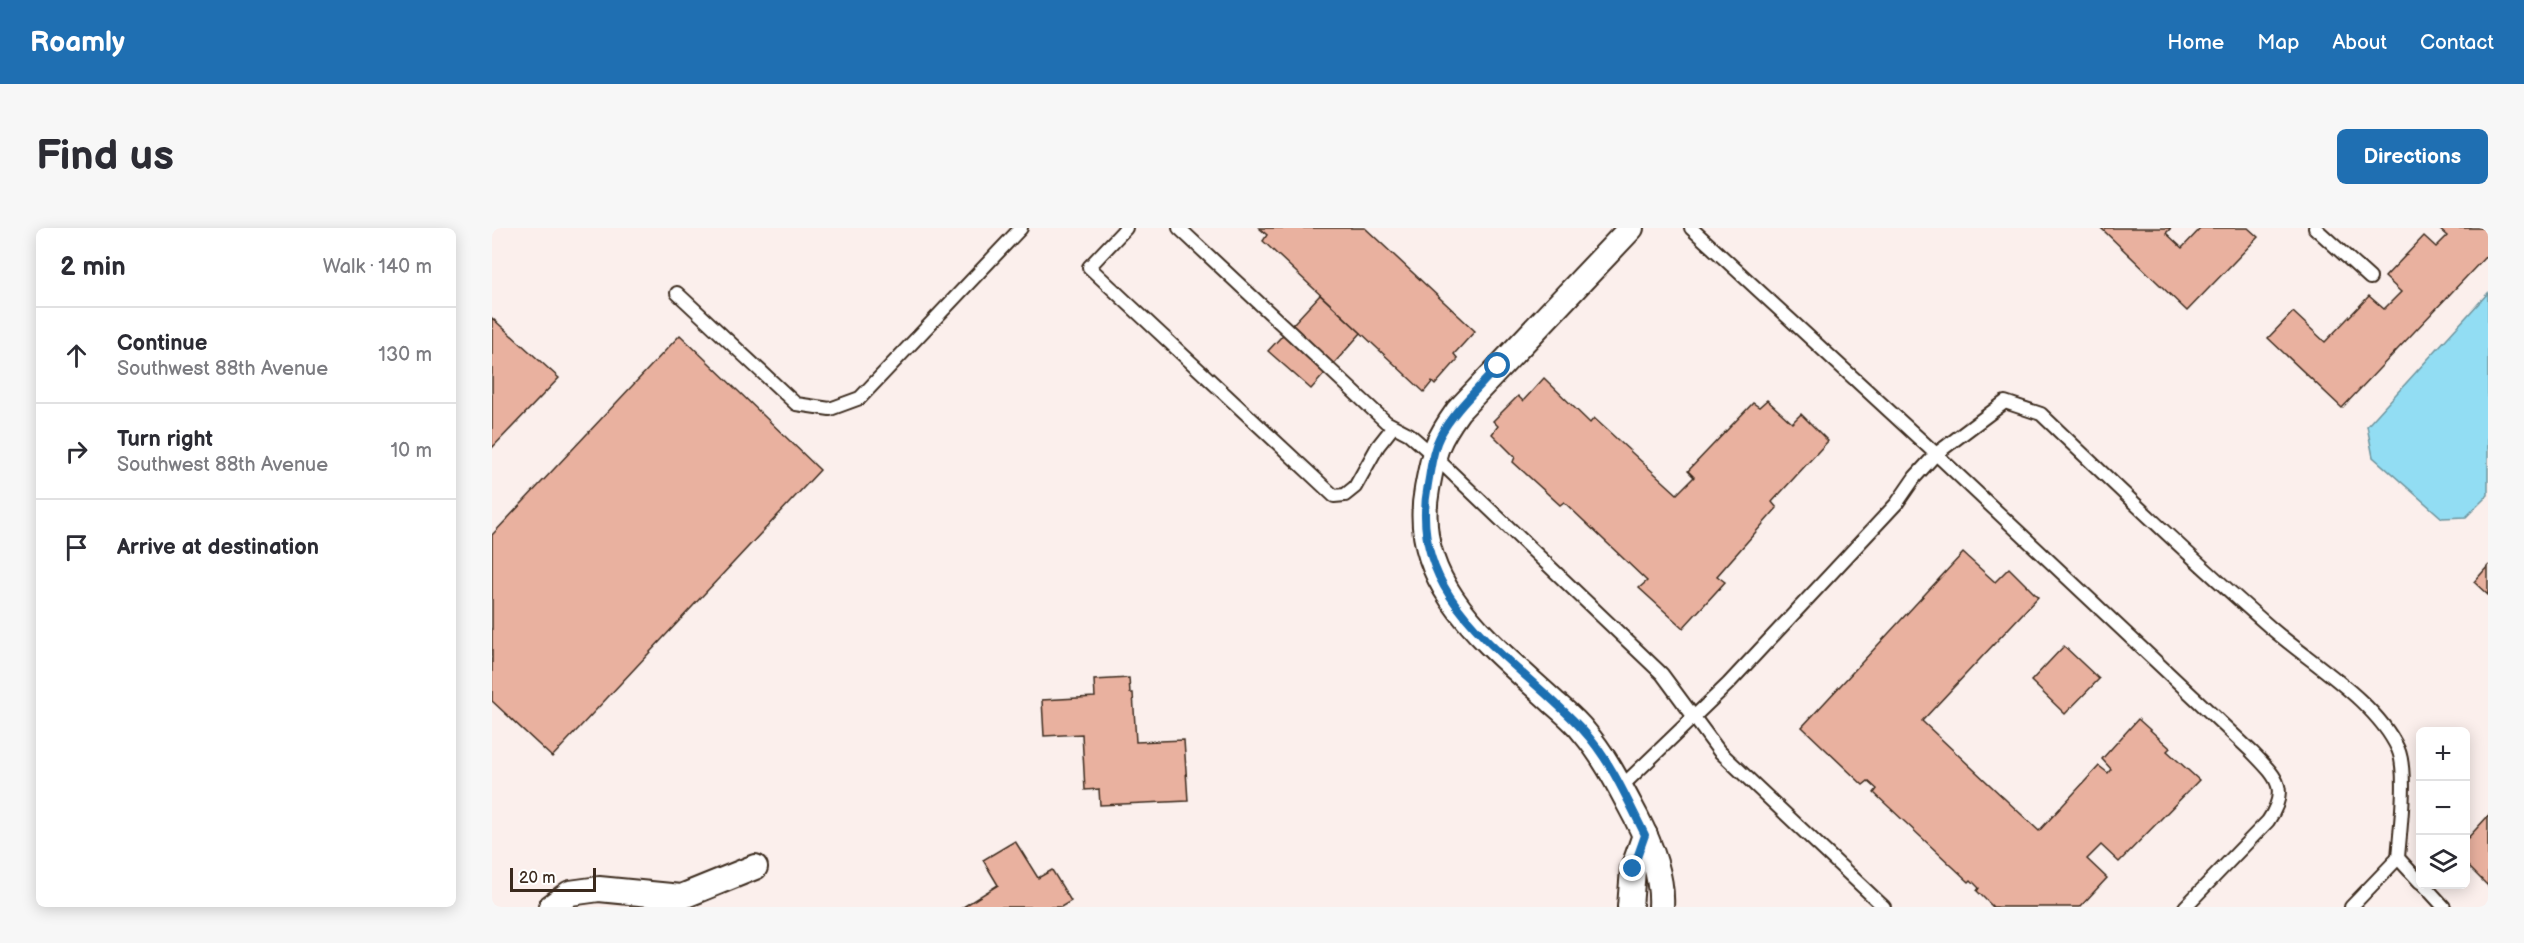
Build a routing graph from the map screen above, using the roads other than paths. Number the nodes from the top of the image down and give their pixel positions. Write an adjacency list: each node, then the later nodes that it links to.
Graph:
1 (1021, 228): 8 (lane)
2 (1126, 228): 9 (lane)
3 (1179, 228): 9 (lane)
4 (1631, 228): 11 (street)
5 (1691, 228): 10 (lane)
6 (2315, 228): 7 (lane)
7 (2370, 278)
8 (676, 293)
9 (1393, 427): 11 (lane)
10 (1936, 454): 12 (lane); 15 (lane); 23 (lane)
11 (1432, 455): 12 (lane); 13 (street)
12 (1695, 716): 13 (lane); 22 (lane)
13 (1621, 787): 14 (street)
14 (1645, 835): 20 (street); 21 (street)
15 (2398, 858): 17 (lane); 24 (lane)
16 (755, 867): 19 (street)
17 (2416, 877)
18 (2428, 889): 25 (lane)
19 (551, 907)
20 (1630, 907)
21 (1661, 907)
22 (1884, 907)
23 (2186, 907)
24 (2351, 907)
25 (2444, 907)

